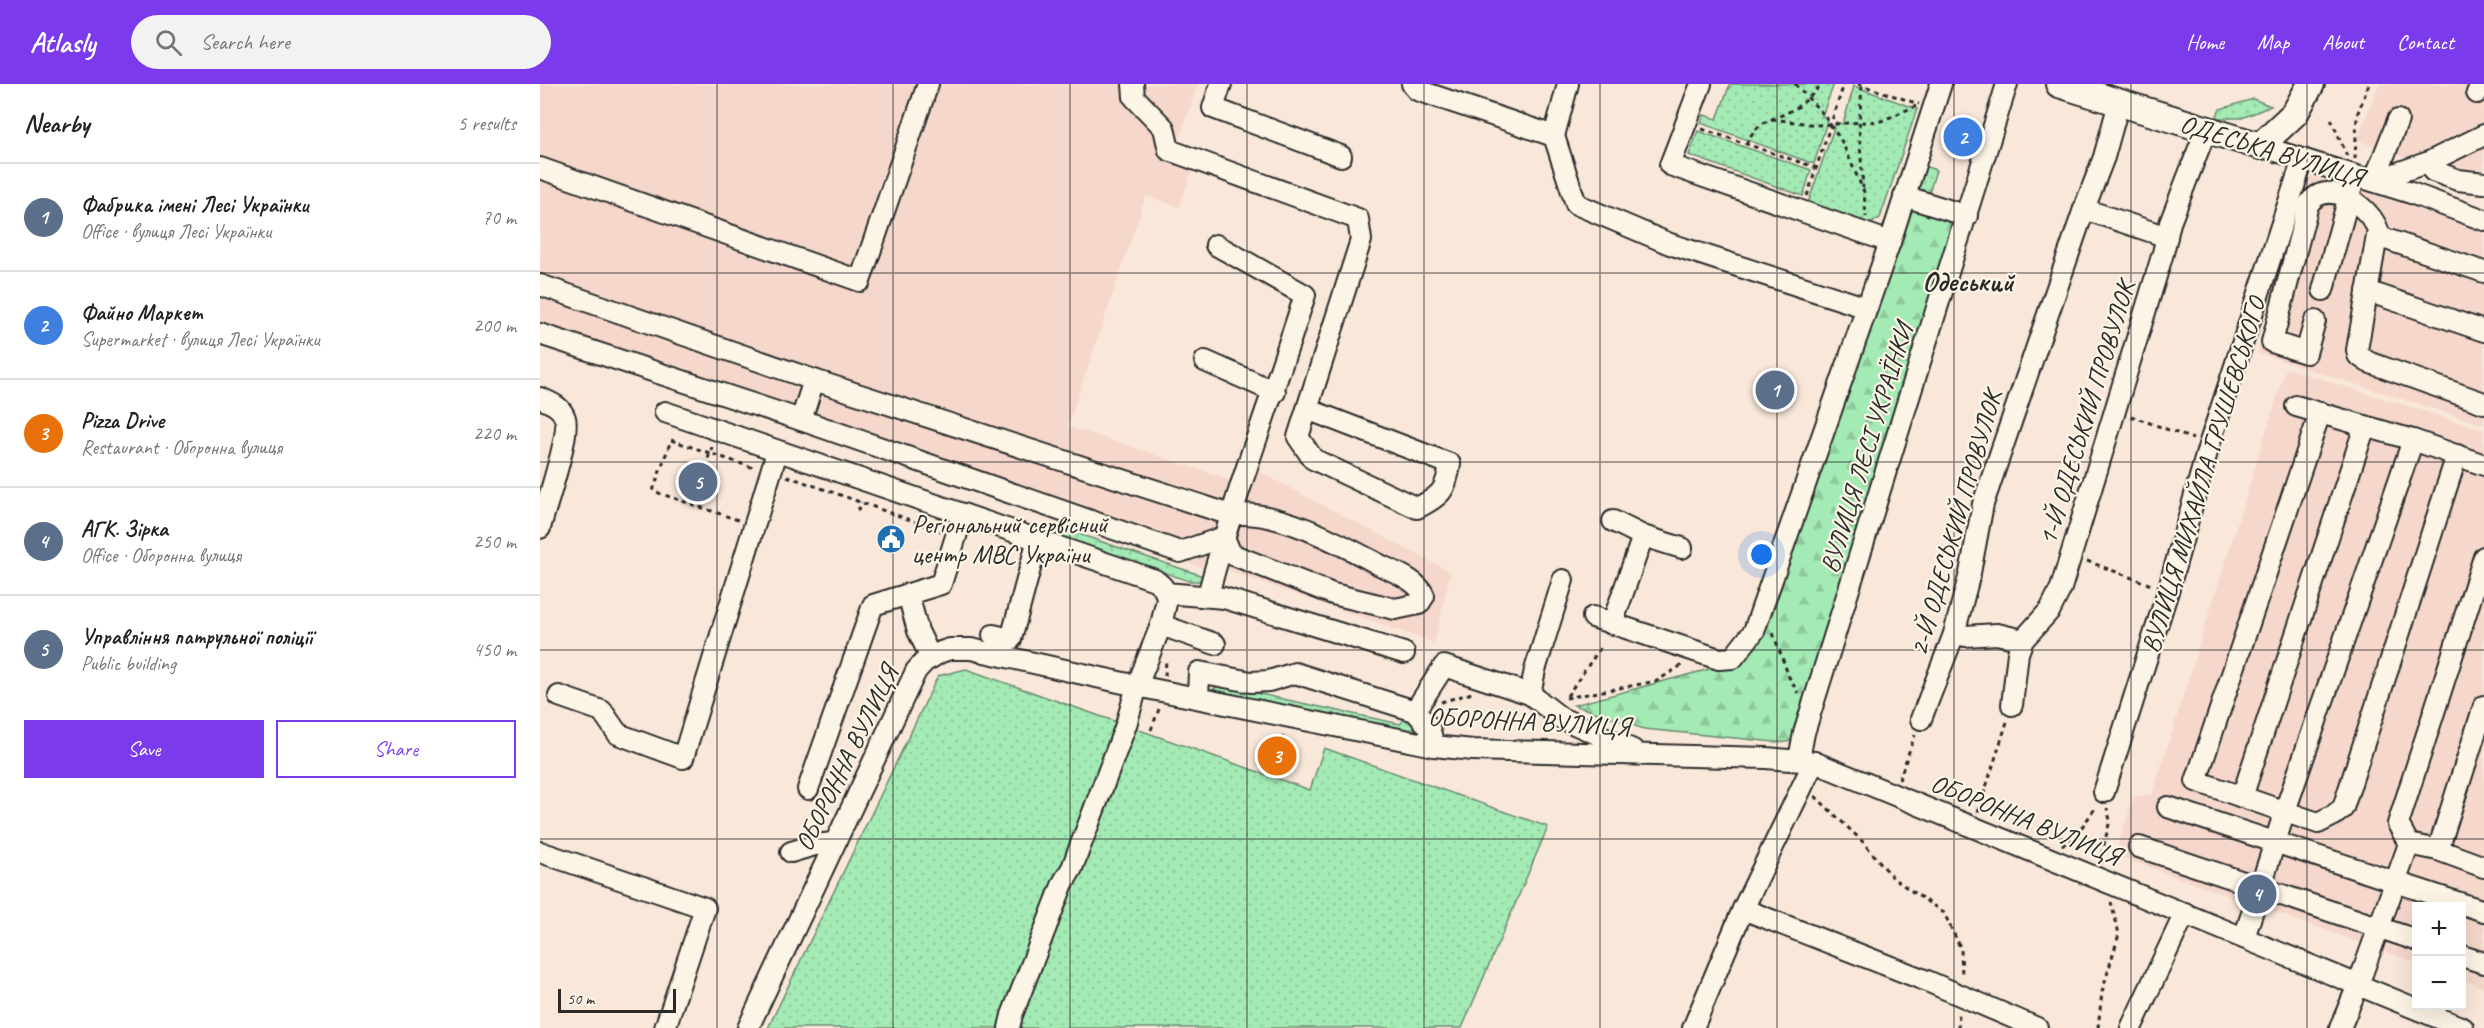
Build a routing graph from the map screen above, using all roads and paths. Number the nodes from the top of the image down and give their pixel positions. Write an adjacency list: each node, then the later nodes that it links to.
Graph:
1 (928, 84): 33 (street)
2 (1133, 84): 63 (street)
3 (1221, 84): 30 (street)
4 (1412, 84): 27 (street)
5 (1568, 84): 27 (street)
6 (1701, 84): 22 (street)
7 (1795, 84): 16 (path)
8 (1822, 84): 16 (path)
9 (1844, 84): 24 (path)
10 (1941, 84): 18 (street, ВУЛИЦЯ ЛЕСІ УКРАЇНКИ)
11 (2007, 84): 42 (street, ВУЛИЦЯ ЛЕСІ УКРАЇНКИ)
12 (2059, 84): 17 (main road, ОДЕСЬКА ВУЛИЦЯ)
13 (2311, 84): 29 (main road)
14 (2369, 84): 35 (path)
15 (1860, 85): 18 (path); 23 (path)
16 (1808, 98): 19 (path); 24 (path)
17 (2119, 103): 25 (main road, ОДЕСЬКА ВУЛИЦЯ); 40 (street, 2-Й ОДЕСЬКИЙ ПРОВУЛОК)
18 (1926, 107): 23 (path); 38 (street, ВУЛИЦЯ ЛЕСІ УКРАЇНКИ)
19 (1772, 119): 24 (path); 28 (path)
20 (2331, 119): 35 (path)
21 (2398, 120): 35 (street)
22 (1686, 123): 28 (path); 41 (street)
23 (1859, 123): 24 (path); 37 (path)
24 (1830, 124): 34 (path); 37 (path)
25 (2206, 129): 29 (main road, ОДЕСЬКА ВУЛИЦЯ); 46 (street, 1-Й ОДЕСЬКИЙ ПРОВУЛОК)
26 (2484, 135): 32 (street)
27 (1554, 136): 53 (street)
28 (1746, 144): 34 (path)
29 (2260, 146): 31 (street, ОДЕСЬКА ВУЛИЦЯ)
30 (1341, 156)
31 (2303, 159): 35 (street, ОДЕСЬКА ВУЛИЦЯ); 71 (street, ВУЛИЦЯ МИХАЙЛА ГРУШЕВСЬКОГО)
32 (2429, 162): 35 (street); 36 (street)
33 (540, 168)
34 (1817, 168): 41 (path)
35 (2364, 178): 39 (street); 43 (street, ОДЕСЬКА ВУЛИЦЯ)
36 (2484, 183)
37 (1863, 191): 44 (path)
38 (1904, 196): 42 (street); 47 (street, ВУЛИЦЯ ЛЕСІ УКРАЇНКИ)
39 (2348, 196): 45 (street); 51 (street); 54 (street)
40 (2084, 209): 46 (street); 95 (street, 2-Й ОДЕСЬКИЙ ПРОВУЛОК)
41 (1802, 212): 44 (street)
42 (1967, 216): 114 (street, ВУЛИЦЯ ЛЕСІ УКРАЇНКИ)
43 (2484, 220)
44 (1868, 235): 47 (street)
45 (2377, 236): 49 (street); 52 (street)
46 (2166, 237): 64 (street, 1-Й ОДЕСЬКИЙ ПРОВУЛОК)
47 (1890, 242): 53 (street, ВУЛИЦЯ ЛЕСІ УКРАЇНКИ)
48 (1216, 245): 59 (street)
49 (2484, 272)
50 (540, 285): 58 (street)
51 (2323, 290)
52 (2367, 291): 55 (street); 61 (street)
53 (1868, 308): 91 (street, ВУЛИЦЯ ЛЕСІ УКРАЇНКИ)
54 (2315, 321)
55 (2484, 331)
56 (540, 334): 67 (street)
57 (1205, 361): 59 (street)
58 (814, 380): 67 (street); 77 (street)
59 (1275, 392): 77 (street)
60 (540, 398): 79 (street)
61 (2484, 402)
62 (2296, 406): 66 (street)
63 (1307, 410): 63 (street)
64 (2116, 410): 71 (path); 84 (street, 1-Й ОДЕСЬКИЙ ПРОВУЛОК)
65 (665, 412): 69 (street)
66 (2320, 413): 68 (street); 127 (street)
67 (801, 420): 81 (street)
68 (2365, 426): 70 (street); 127 (street)
69 (717, 431): 72 (street); 75 (path)
70 (2413, 440): 73 (street); 129 (street)
71 (2209, 445): 87 (street, ВУЛИЦЯ МИХАЙЛА ГРУШЕВСЬКОГО)
72 (777, 452): 76 (street); 108 (street)
73 (2457, 455): 74 (street); 129 (street)
74 (2484, 465)
75 (705, 467)
76 (963, 514): 82 (street); 89 (street)
77 (1231, 515): 81 (street); 81 (street)
78 (1613, 521): 80 (street)
79 (540, 528)
80 (1644, 536): 83 (street); 93 (street)
81 (1224, 537): 90 (street)
82 (1038, 539): 88 (street); 96 (street)
83 (1682, 548)
84 (2071, 555): 87 (path); 97 (street, 1-Й ОДЕСЬКИЙ ПРОВУЛОК)
85 (2484, 558): 133 (street)
86 (1563, 580): 107 (street)
87 (2168, 591): 126 (street, ВУЛИЦЯ МИХАЙЛА ГРУШЕВСЬКОГО)
88 (1166, 593): 90 (street); 94 (street)
89 (908, 594): 103 (street); 125 (street)
90 (1208, 595): 100 (street)
91 (1762, 609): 102 (street, ВУЛИЦЯ ЛЕСІ УКРАЇНКИ); 114 (path)
92 (1593, 618): 93 (street)
93 (1612, 624): 102 (street)
94 (1161, 625): 98 (street); 101 (street)
95 (1954, 634): 97 (street); 116 (street, 2-Й ОДЕСЬКИЙ ПРОВУЛОК)
96 (993, 635)
97 (2023, 640): 111 (street, 1-Й ОДЕСЬКИЙ ПРОВУЛОК)
98 (1215, 644)
99 (1600, 647): 110 (path)
100 (1404, 653)
101 (1150, 654): 105 (street); 106 (path)
102 (1702, 654): 110 (path)
103 (931, 657): 105 (street, ОБОРОННА ВУЛИЦЯ); 132 (street, ОБОРОННА ВУЛИЦЯ)
104 (1499, 684): 107 (street); 113 (path); 113 (street)
105 (1137, 686): 106 (street, ОБОРОННА ВУЛИЦЯ); 155 (street)
106 (1164, 691): 109 (street, ОБОРОННА ВУЛИЦЯ); 118 (path)
107 (1530, 694): 115 (street)
108 (559, 696)
109 (1198, 697): 113 (street); 119 (street, ОБОРОННА ВУЛИЦЯ)
110 (1566, 698): 115 (path)
111 (2013, 705): 130 (path)
112 (2484, 706): 136 (street)
113 (1415, 711): 119 (street)
114 (1810, 713): 122 (street, ВУЛИЦЯ ЛЕСІ УКРАЇНКИ)
115 (1561, 718): 121 (street)
116 (1921, 719): 124 (path)
117 (1286, 726): 120 (path)
118 (1151, 730)
119 (1434, 746): 121 (street, ОБОРОННА ВУЛИЦЯ)
120 (1279, 749)
121 (1641, 753): 122 (street, ОБОРОННА ВУЛИЦЯ)
122 (1806, 761): 123 (street, ВУЛИЦЯ ЛЕСІ УКРАЇНКИ); 140 (street, ОБОРОННА ВУЛИЦЯ)
123 (1803, 784): 143 (street, ВУЛИЦЯ ЛЕСІ УКРАЇНКИ); 152 (path)
124 (1897, 784)
125 (808, 789)
126 (2104, 792): 135 (path); 140 (path)
127 (2242, 797): 129 (street)
128 (2168, 807): 131 (street)
129 (2285, 811): 131 (street)
130 (1976, 817)
131 (2275, 842): 141 (street); 142 (street)
132 (833, 843): 138 (street); 154 (street, ОБОРОННА ВУЛИЦЯ)
133 (2409, 844): 136 (street); 141 (street)
134 (2139, 847): 142 (street)
135 (2058, 850)
136 (2439, 850): 139 (street)
137 (540, 852): 153 (street)
138 (791, 852)
139 (2482, 860)
140 (2106, 875): 145 (street, ОБОРОННА ВУЛИЦЯ); 159 (path)
141 (2396, 881): 144 (street); 146 (street)
142 (2260, 887): 146 (street); 147 (street)
143 (1743, 909): 152 (street); 156 (street, ВУЛИЦЯ ЛЕСІ УКРАЇНКИ)
144 (2484, 911)
145 (2185, 913): 147 (street, ОБОРОННА ВУЛИЦЯ); 160 (street)
146 (2380, 927): 148 (street); 151 (street)
147 (2244, 938): 151 (street, ОБОРОННА ВУЛИЦЯ)
148 (2412, 939)
149 (2466, 957): 150 (street)
150 (2484, 963)
151 (2358, 985): 161 (street); 162 (street, ОБОРОННА ВУЛИЦЯ)
152 (1962, 996): 157 (path); 158 (street)
153 (665, 1028)
154 (748, 1028)
155 (1009, 1028)
156 (1693, 1028)
157 (1958, 1028)
158 (2037, 1028)
159 (2098, 1028)
160 (2131, 1028)
161 (2340, 1028)
162 (2463, 1028)

